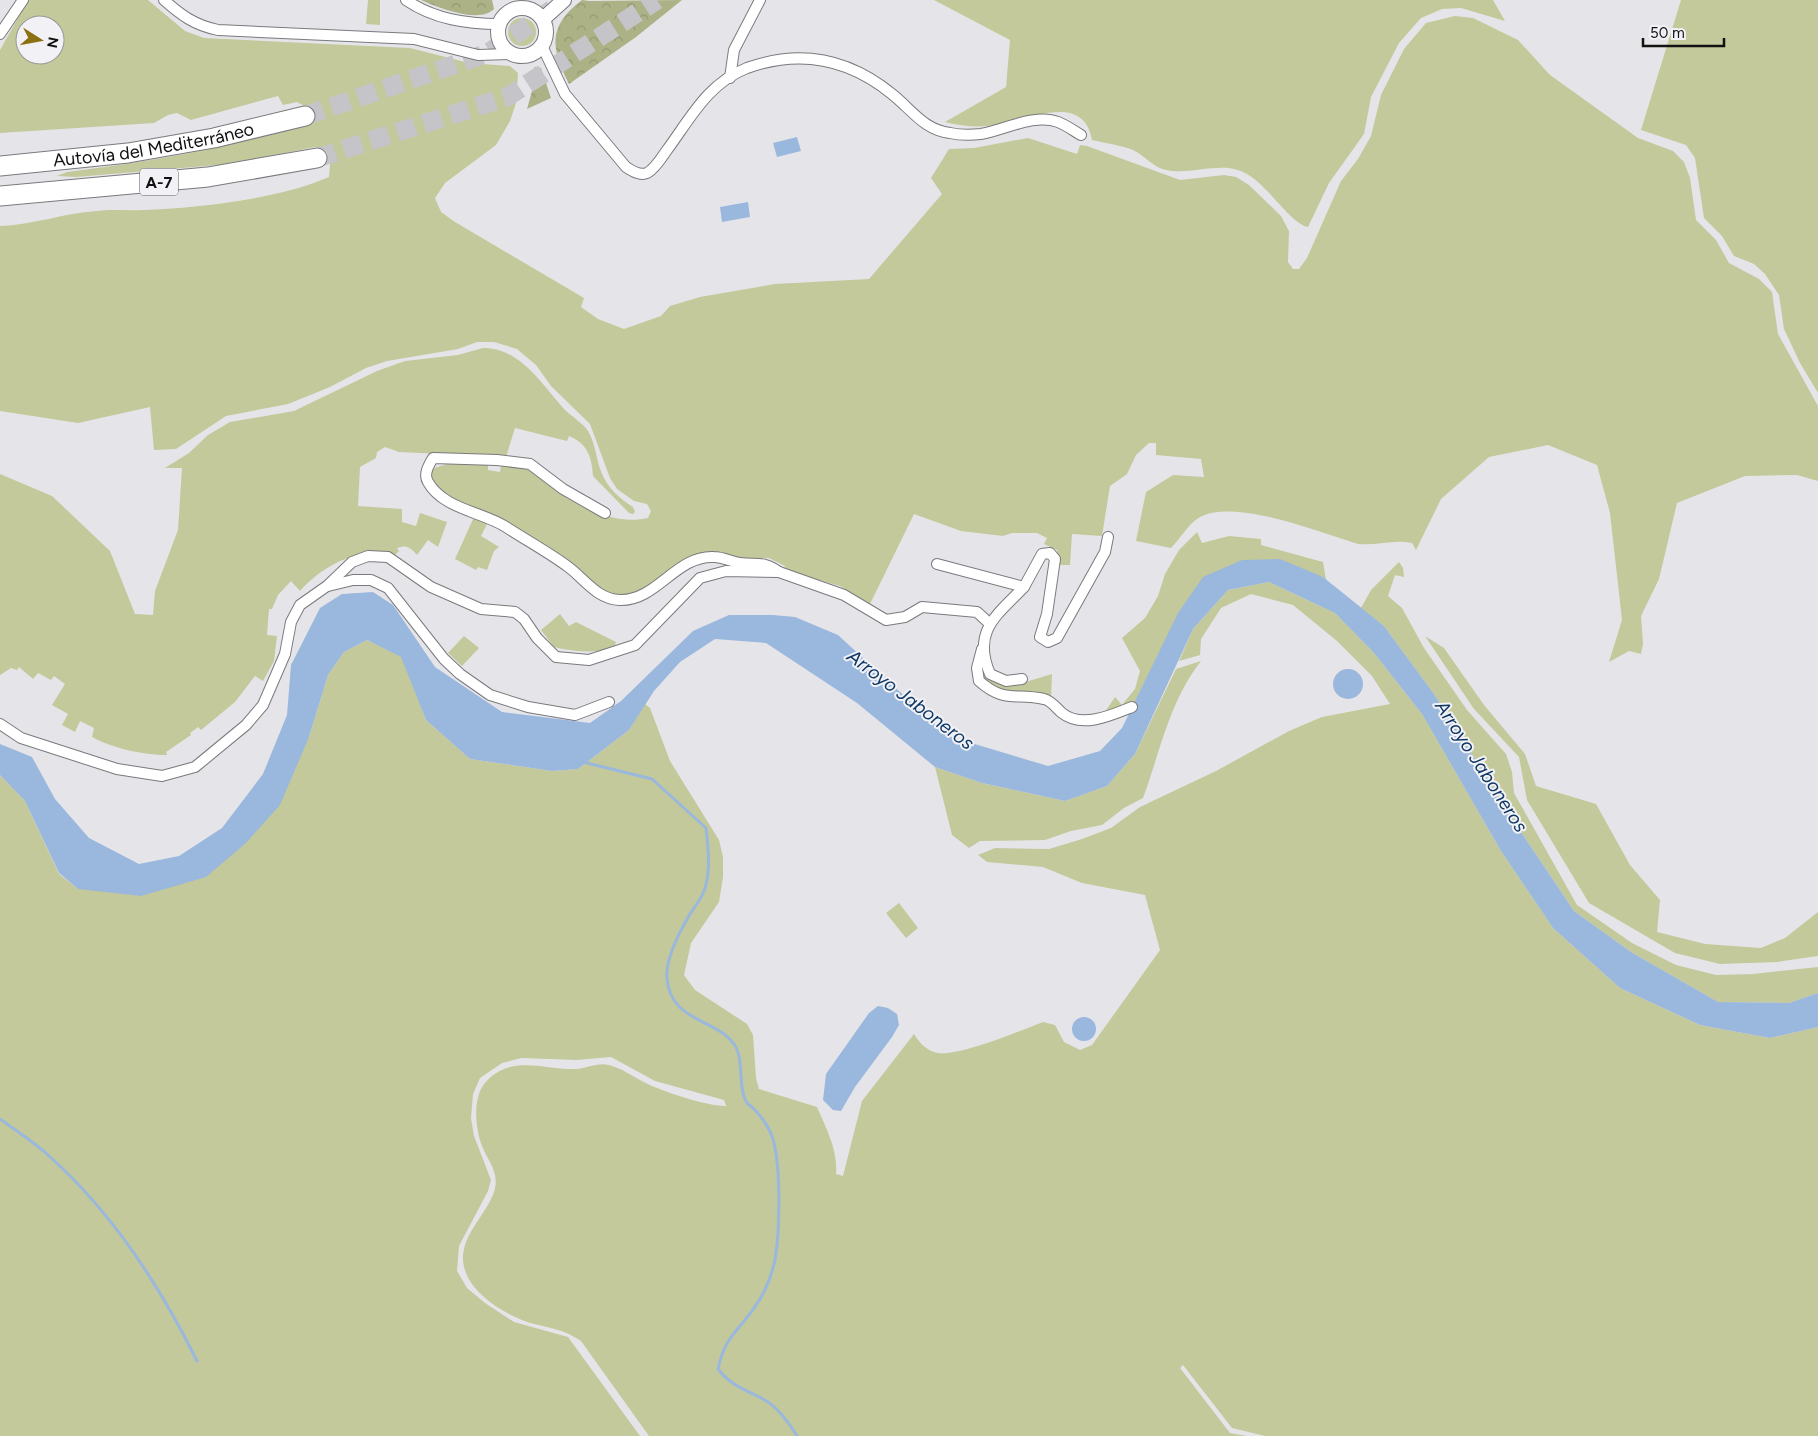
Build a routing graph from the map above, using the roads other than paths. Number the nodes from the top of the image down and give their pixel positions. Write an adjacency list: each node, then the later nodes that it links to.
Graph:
1 (22, 0): 9 (street)
2 (164, 0): 11 (street)
3 (406, 0): 8 (street)
4 (564, 0): 7 (street)
5 (760, 0): 12 (street)
6 (511, 4): 7 (street); 8 (street)
7 (543, 19): 10 (street)
8 (500, 24): 11 (street)
9 (0, 34)
10 (542, 46): 11 (street); 12 (street)
11 (512, 54)
12 (730, 78): 14 (street)
13 (305, 116): 16 (highway, Autovía del Mediterráneo / A-7)
14 (1081, 135)
15 (318, 158): 17 (highway, Autovía del Mediterráneo / A-7)
16 (0, 166)
17 (0, 196)
18 (605, 513): 21 (street)
19 (1108, 537): 23 (street)
20 (937, 564): 23 (street)
21 (779, 572): 22 (street); 24 (street)
22 (327, 586): 27 (street); 29 (street)
23 (1024, 587): 24 (street)
24 (989, 623): 25 (street)
25 (982, 648): 26 (street); 28 (street)
26 (1022, 679)
27 (609, 702)
28 (1132, 707)
29 (0, 724)

